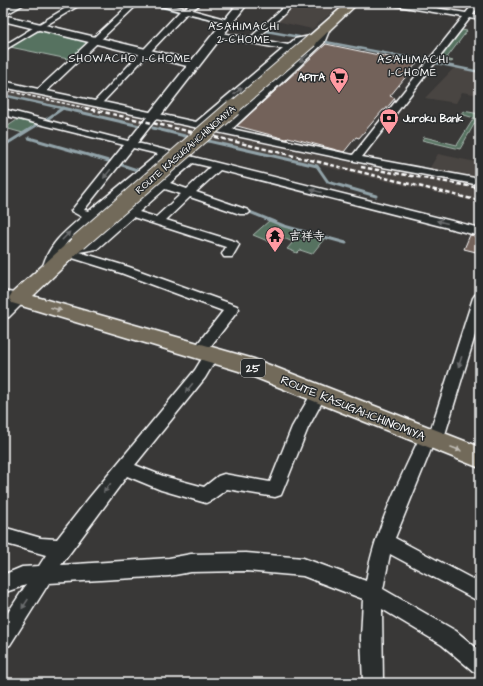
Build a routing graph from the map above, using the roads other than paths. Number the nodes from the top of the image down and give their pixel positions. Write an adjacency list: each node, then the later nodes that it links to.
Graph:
1 (22, 3): 12 (street)
2 (79, 3): 17 (street)
3 (135, 3): 21 (street)
4 (154, 3): 11 (street)
5 (198, 3): 11 (street)
6 (243, 3): 16 (street)
7 (292, 3): 22 (street)
8 (353, 3): 18 (main road, ROUTE KASUGAI-ICHINOMIYA)
9 (392, 3): 13 (street)
10 (478, 3): 13 (street)
11 (185, 11): 16 (street); 25 (street)
12 (3, 14)
13 (467, 16): 15 (street); 36 (street)
14 (3, 18): 17 (street)
15 (480, 18)
16 (228, 21): 19 (street)
17 (39, 27): 21 (street); 24 (street)
18 (326, 27): 20 (main road, ROUTE KASUGAI-ICHINOMIYA); 33 (street, one-way to 33)
19 (218, 34): 22 (street); 26 (street)
20 (313, 39): 23 (street); 47 (main road, ROUTE KASUGAI-ICHINOMIYA, bridge)
21 (94, 40): 25 (street); 28 (street)
22 (251, 41): 23 (street)
23 (289, 48): 32 (street, one-way to 23)
24 (3, 49)
25 (146, 52): 26 (street); 29 (street)
26 (194, 64): 31 (street)
27 (3, 84): 28 (street)
28 (40, 92): 29 (street)
29 (97, 104): 31 (street)
30 (3, 112): 34 (street)
31 (153, 116): 32 (street); 34 (street)
32 (198, 126): 33 (street)
33 (224, 131): 36 (street)
34 (132, 144): 35 (street); 44 (street, one-way to 44)
35 (166, 152): 37 (street); 44 (street)
36 (356, 158): 39 (street)
37 (191, 159): 38 (street); 40 (street)
38 (218, 166): 41 (street); 46 (street, one-way to 38)
39 (480, 182)
40 (162, 184): 41 (street); 43 (street)
41 (188, 193): 42 (street); 45 (street)
42 (244, 212)
43 (131, 213): 45 (street); 47 (street)
44 (90, 216): 49 (street, one-way to 44)
45 (158, 221): 48 (street)
46 (480, 232)
47 (72, 247): 49 (main road, ROUTE KASUGAI-ICHINOMIYA); 54 (street)
48 (228, 254)
49 (48, 270): 50 (main road, ROUTE KASUGAI-ICHINOMIYA)
50 (11, 296): 52 (street); 54 (main road, ROUTE KASUGAI-ICHINOMIYA / 25, one-way to 54)
51 (480, 298): 53 (street)
52 (3, 313)
53 (474, 338): 56 (street, one-way to 56)
54 (205, 354): 55 (main road, ROUTE KASUGAI-ICHINOMIYA / 25); 58 (street, one-way to 58)
55 (319, 393): 56 (main road, ROUTE KASUGAI-ICHINOMIYA / 25); 58 (street)
56 (431, 439): 57 (main road, ROUTE KASUGAI-ICHINOMIYA / 25, one-way to 57); 60 (street)
57 (480, 458)
58 (124, 468): 61 (street, one-way to 61)
59 (3, 535): 61 (street)
60 (385, 542): 64 (street); 65 (street)
61 (61, 548): 62 (street)
62 (43, 576): 63 (street); 64 (street); 66 (street, one-way to 66)
63 (3, 584)
64 (373, 593): 67 (street); 68 (street)
65 (480, 593)
66 (3, 638)
67 (480, 664)
68 (373, 683)

